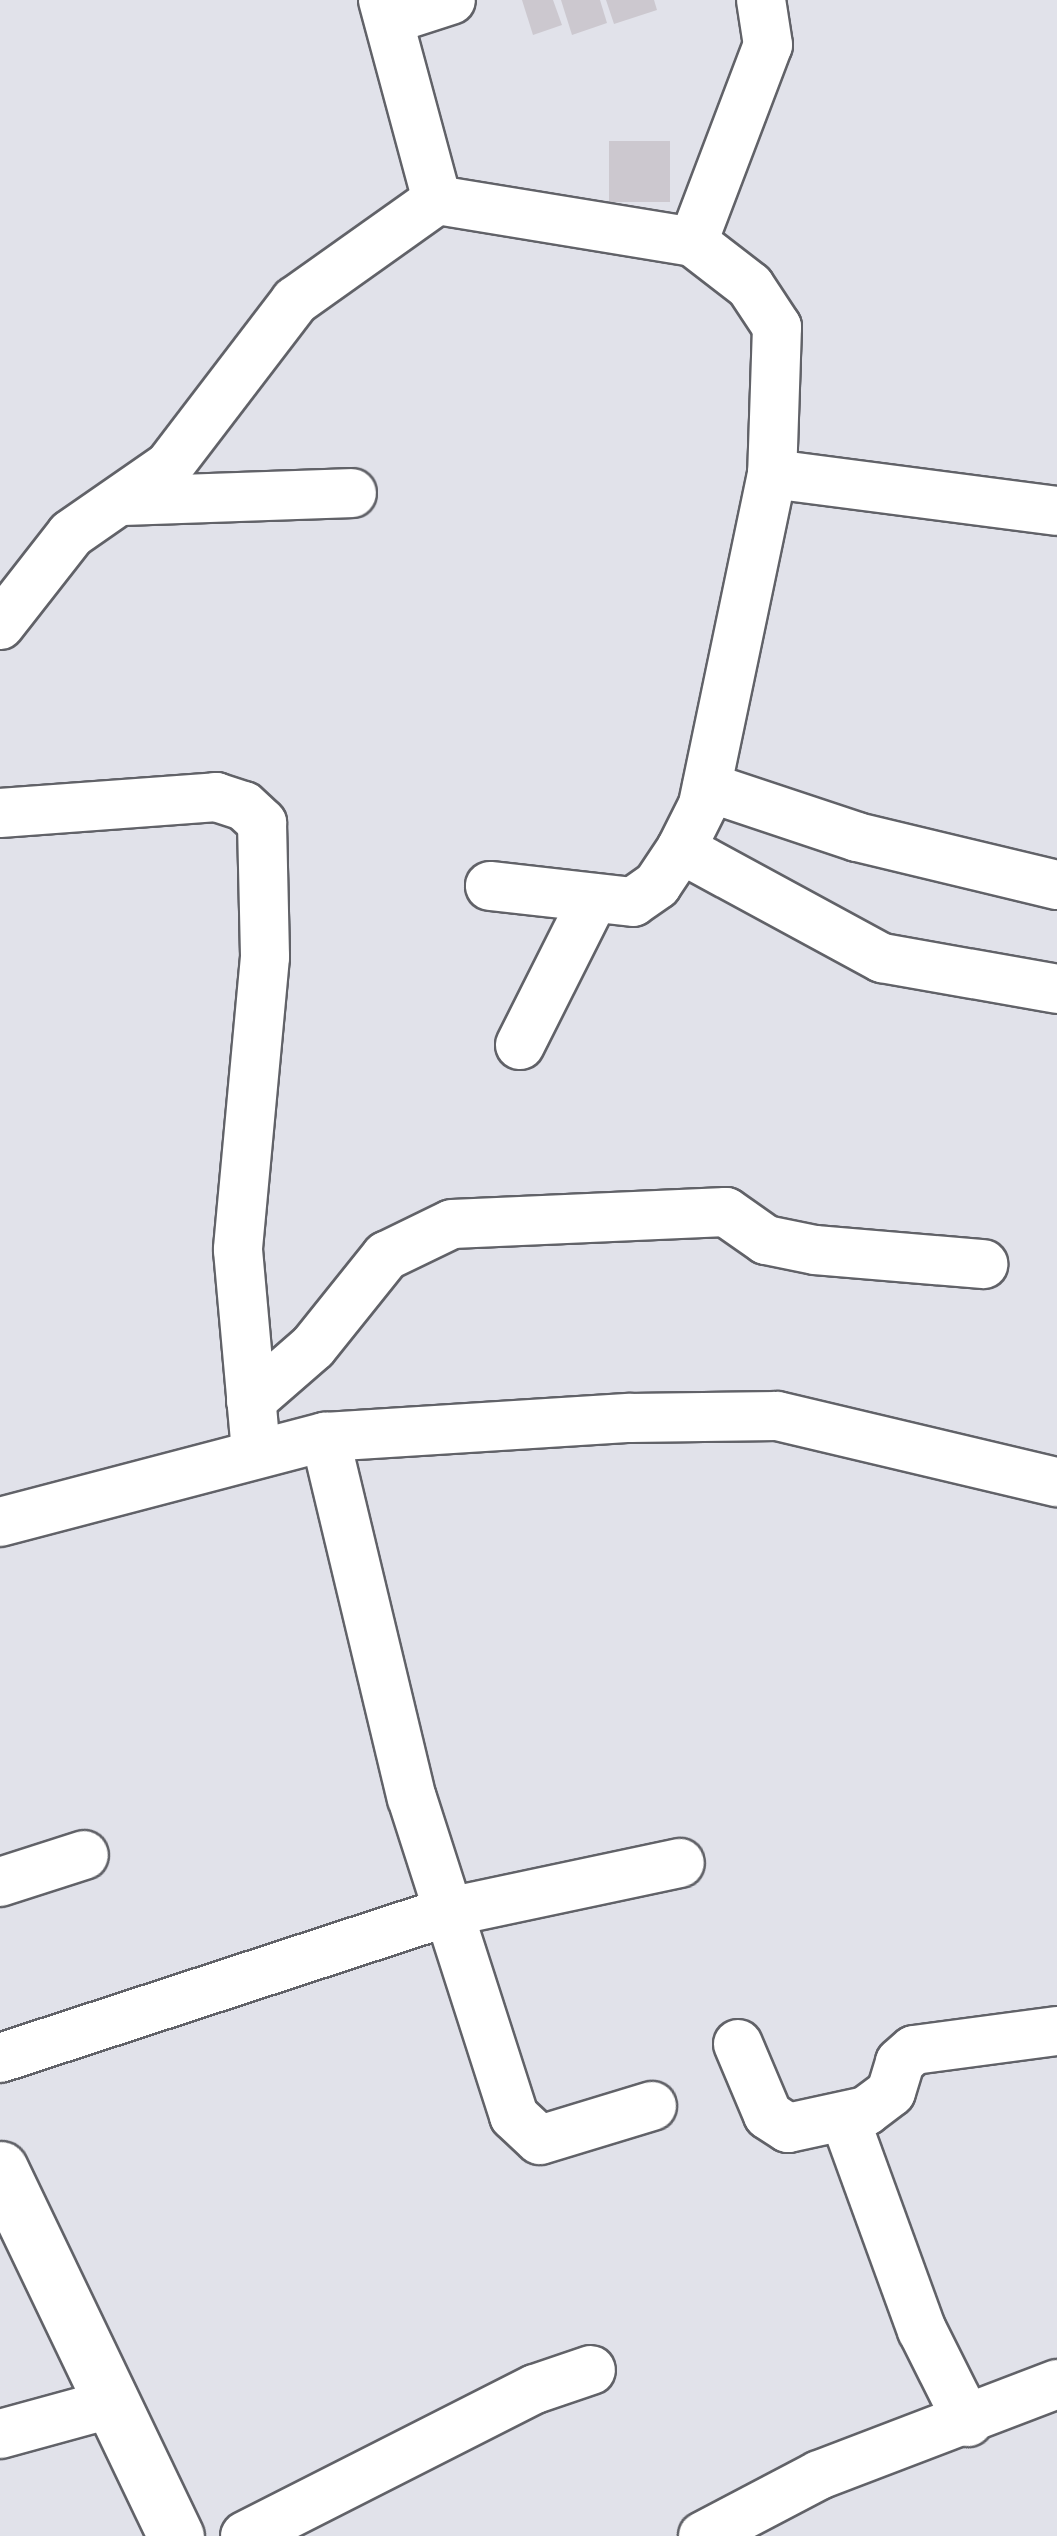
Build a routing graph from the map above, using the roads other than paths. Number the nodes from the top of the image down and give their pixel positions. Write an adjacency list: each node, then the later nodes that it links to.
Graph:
1 (451, 0): 3 (street)
2 (761, 0): 5 (street)
3 (386, 10): 4 (street)
4 (438, 200): 5 (street); 8 (street)
5 (692, 242): 6 (street)
6 (772, 474): 9 (street); 11 (street)
7 (352, 493): 8 (street)
8 (126, 501): 10 (street)
9 (1057, 512)
10 (0, 624)
11 (707, 787): 13 (street); 15 (street)
12 (0, 813): 20 (street)
13 (681, 849): 16 (street); 17 (street)
14 (490, 886): 16 (street)
15 (1057, 886)
16 (593, 900): 18 (street)
17 (1057, 989)
18 (520, 1045)
19 (983, 1264): 20 (street)
20 (251, 1401): 22 (street)
21 (326, 1438): 22 (street); 23 (street); 28 (street)
22 (256, 1450): 24 (street)
23 (1057, 1482)
24 (0, 1522)
25 (84, 1855): 27 (street)
26 (680, 1863): 28 (street)
27 (0, 1882)
28 (444, 1913): 31 (street); 32 (street)
29 (1057, 2030): 33 (street)
30 (738, 2044): 33 (street)
31 (0, 2058)
32 (652, 2106)
33 (845, 2118): 38 (street)
34 (0, 2168): 37 (street)
35 (591, 2370): 41 (street)
36 (1057, 2384): 38 (street)
37 (110, 2404): 39 (street); 40 (street)
38 (968, 2422): 42 (street)
39 (0, 2434)
40 (176, 2536)
41 (244, 2536)
42 (703, 2536)

